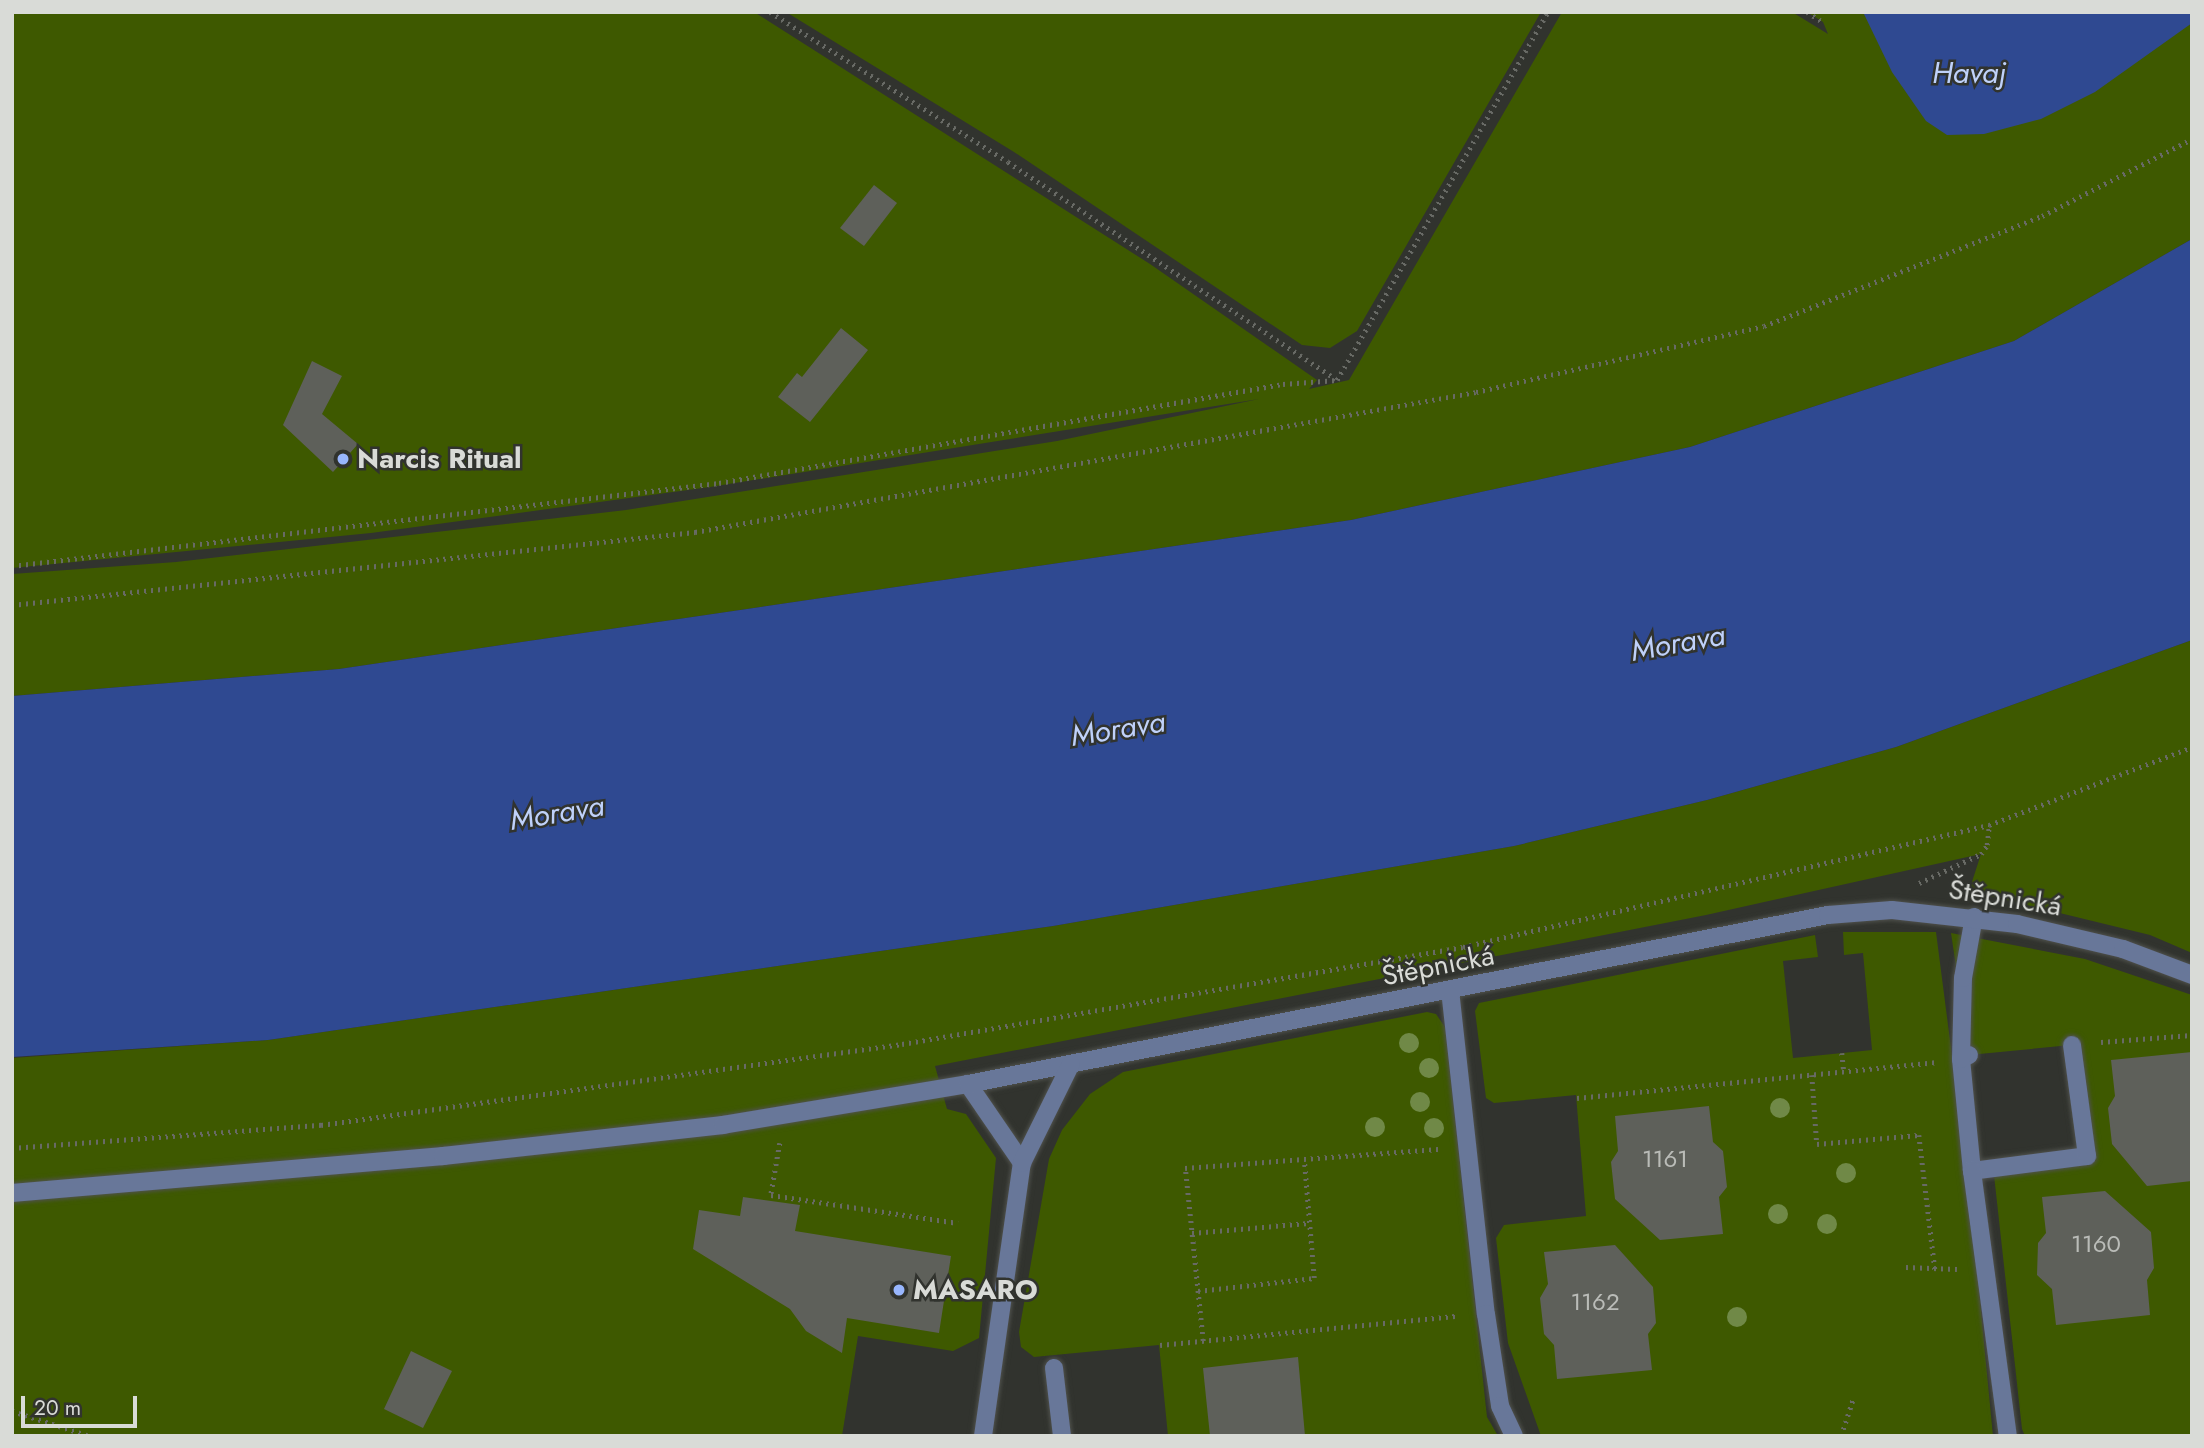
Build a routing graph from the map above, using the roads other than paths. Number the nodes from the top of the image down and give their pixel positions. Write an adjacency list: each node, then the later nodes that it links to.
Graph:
1 (1974, 917): 2 (street, Štěpnická); 3 (street, Štěpnická); 8 (street)
2 (2192, 975)
3 (1450, 990): 5 (street, Štěpnická); 13 (street)
4 (2072, 1045): 8 (street)
5 (1071, 1064): 6 (street, Štěpnická); 7 (street)
6 (968, 1084): 7 (street); 9 (street, Štěpnická)
7 (1023, 1163): 11 (street)
8 (1972, 1171): 14 (street)
9 (12, 1194)
10 (1054, 1368): 12 (street)
11 (983, 1436)
12 (1062, 1436)
13 (1514, 1436)
14 (2008, 1436)

